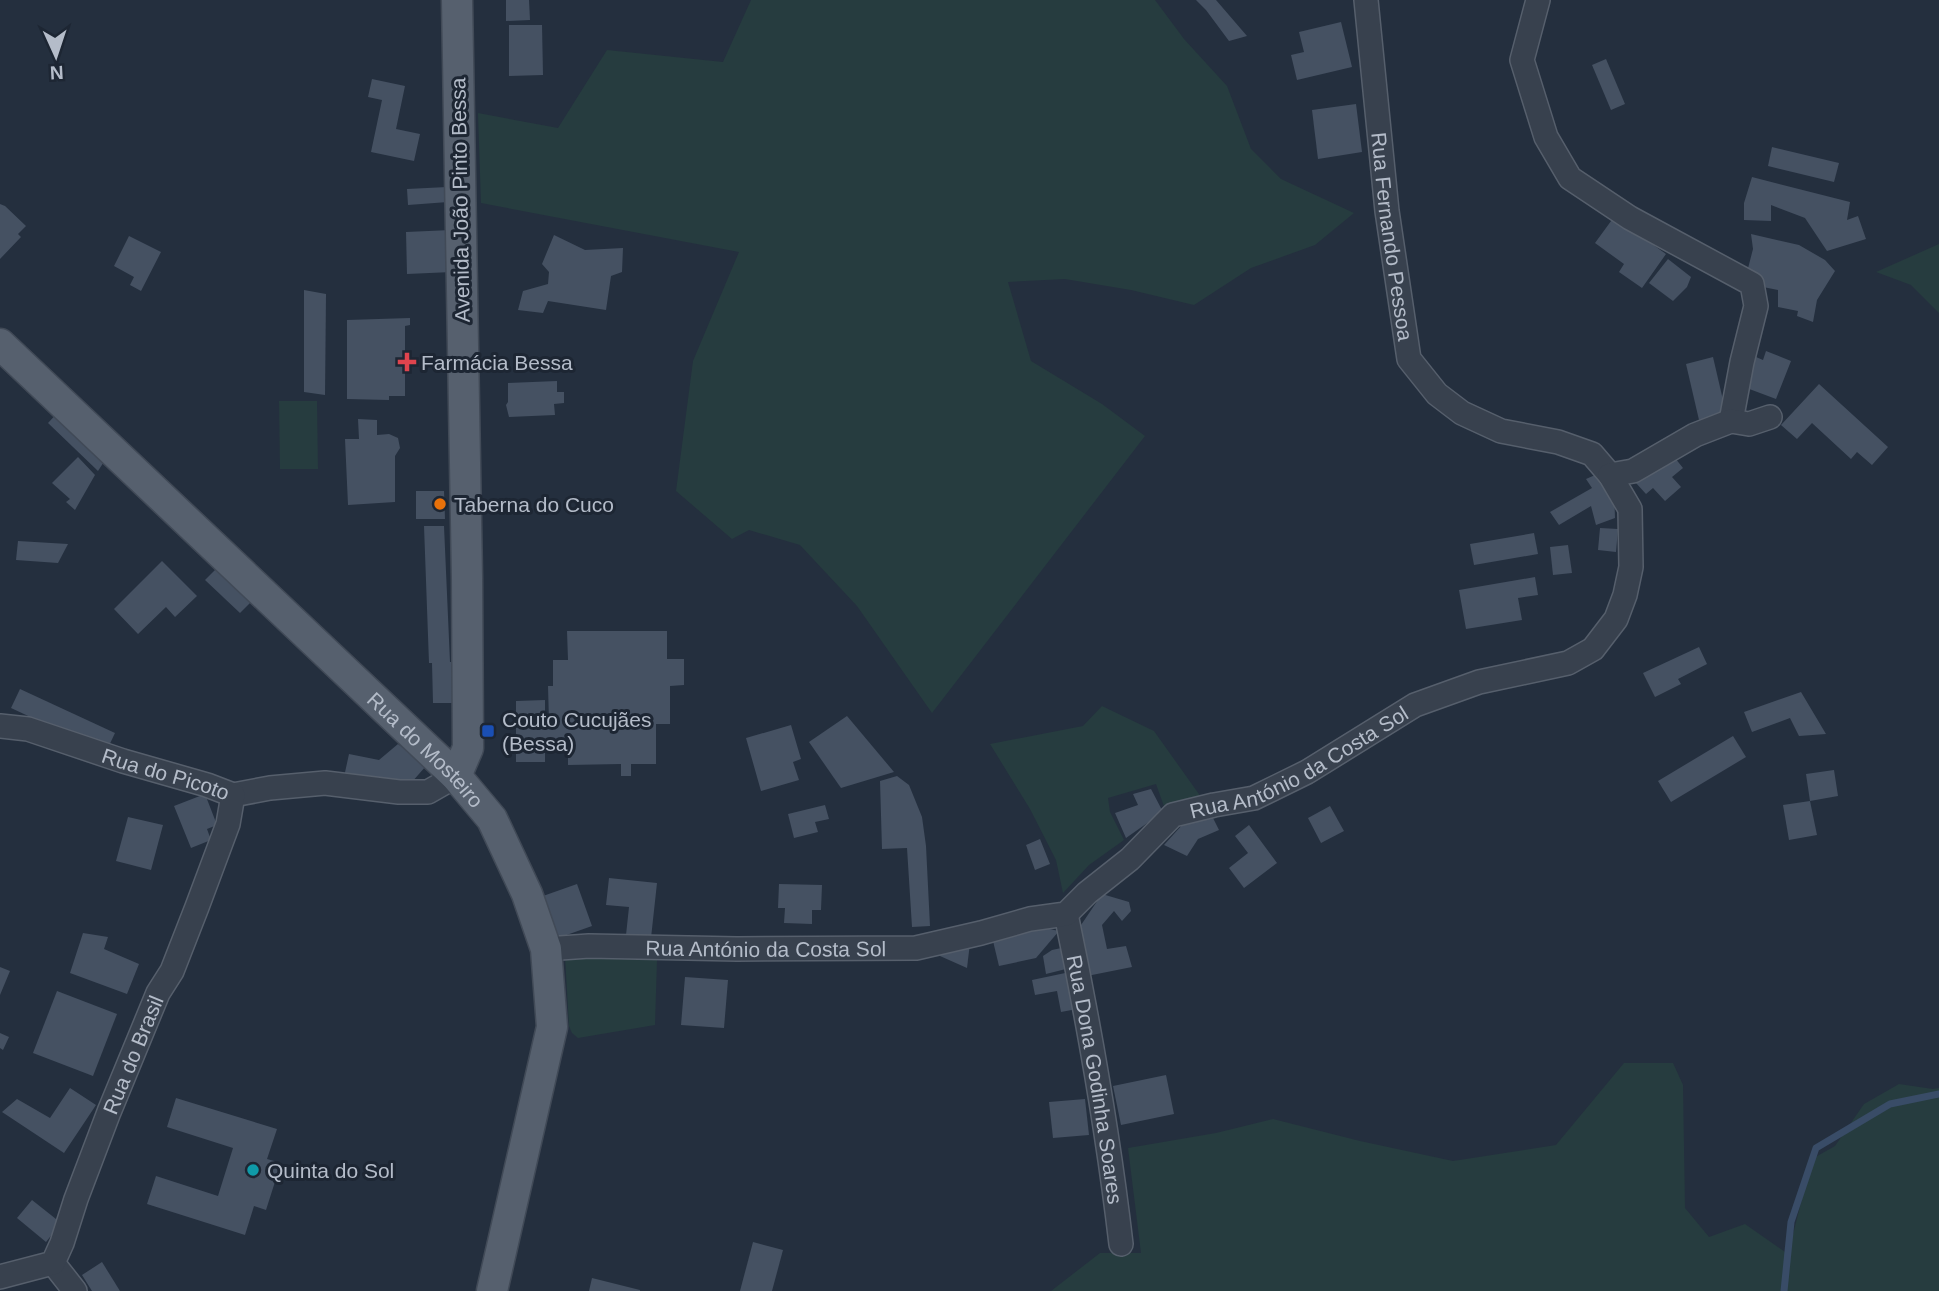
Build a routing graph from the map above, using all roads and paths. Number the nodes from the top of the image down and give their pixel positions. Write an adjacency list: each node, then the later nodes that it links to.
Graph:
1 (457, 0): 9 (main road, Avenida João Pinto Bessa)
2 (1366, 0): 7 (street, Rua Fernando Pessoa)
3 (1538, 0): 6 (street)
4 (0, 344): 9 (main road, Rua do Mosteiro)
5 (1770, 417): 6 (street)
6 (1731, 421): 7 (street)
7 (1610, 475): 11 (street, Rua António da Costa Sol)
8 (0, 726): 10 (street, Rua do Picoto)
9 (456, 776): 10 (street, Rua do Picoto); 12 (main road, Rua do Mosteiro)
10 (233, 795): 14 (street, Rua do Brasil)
11 (1066, 914): 12 (street, Rua António da Costa Sol); 13 (street, Rua Dona Godinha Soares)
12 (546, 949): 17 (main road, Rua do Mosteiro)
13 (1121, 1244)
14 (53, 1263): 15 (street); 16 (street)
15 (0, 1277)
16 (75, 1291)
17 (492, 1291)

